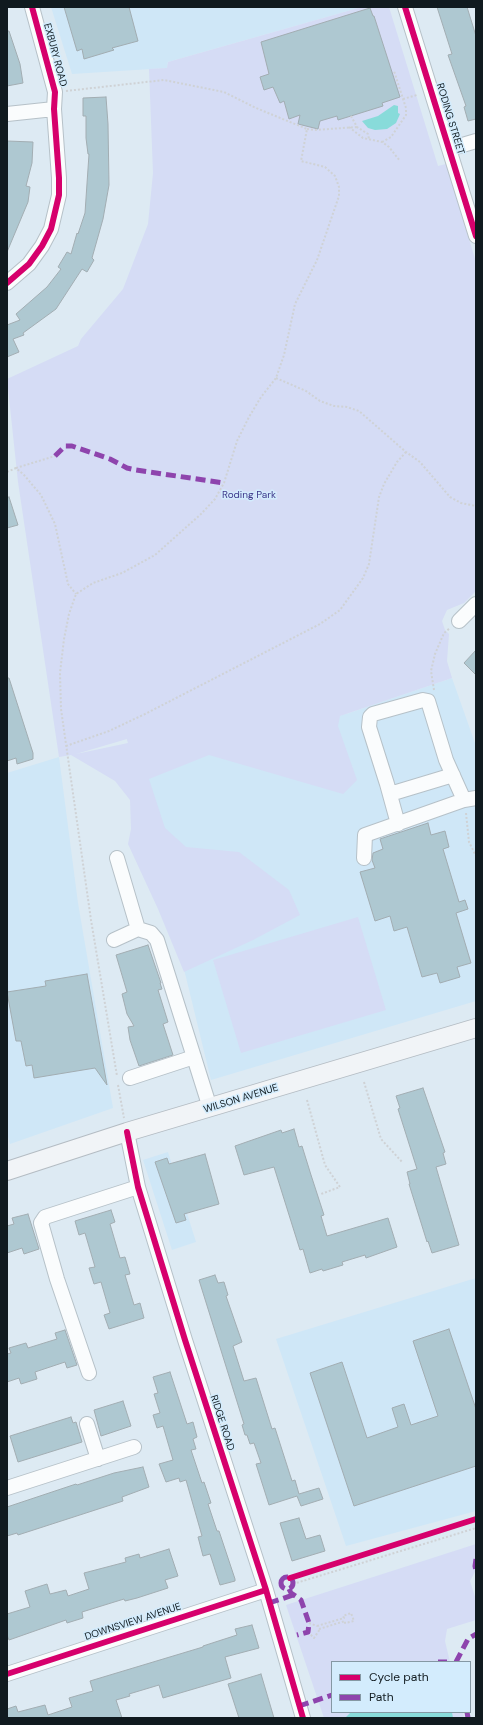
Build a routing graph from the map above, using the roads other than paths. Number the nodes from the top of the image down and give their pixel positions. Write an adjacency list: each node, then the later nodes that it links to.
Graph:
1 (32, 7): 3 (street, EXBURY ROAD)
2 (405, 7): 6 (street, RODING STREET)
3 (54, 109): 4 (street); 8 (street, EXBURY ROAD)
4 (7, 114)
5 (476, 141): 6 (street)
6 (449, 149): 7 (street, RODING STREET)
7 (476, 236)
8 (7, 283)
9 (476, 604): 10 (street)
10 (459, 621)
11 (453, 776): 12 (street); 12 (street); 13 (street)
12 (390, 794): 14 (street)
13 (469, 802): 14 (street)
14 (398, 824): 16 (street)
15 (118, 858): 17 (street)
16 (364, 858)
17 (138, 929): 18 (street); 20 (street)
18 (114, 940)
19 (476, 1028): 22 (main road, WILSON AVENUE)
20 (194, 1057): 21 (street); 22 (street)
21 (130, 1078)
22 (210, 1108): 23 (main road, WILSON AVENUE)
23 (127, 1132): 24 (main road, WILSON AVENUE); 25 (street, RIDGE ROAD)
24 (7, 1171)
25 (138, 1187): 26 (street); 31 (street, RIDGE ROAD)
26 (89, 1373)
27 (87, 1424): 29 (street)
28 (134, 1447): 29 (street)
29 (98, 1458): 30 (street)
30 (7, 1488)
31 (266, 1590): 32 (street, DOWNSVIEW AVENUE); 33 (street, RIDGE ROAD)
32 (7, 1674)
33 (303, 1718)

